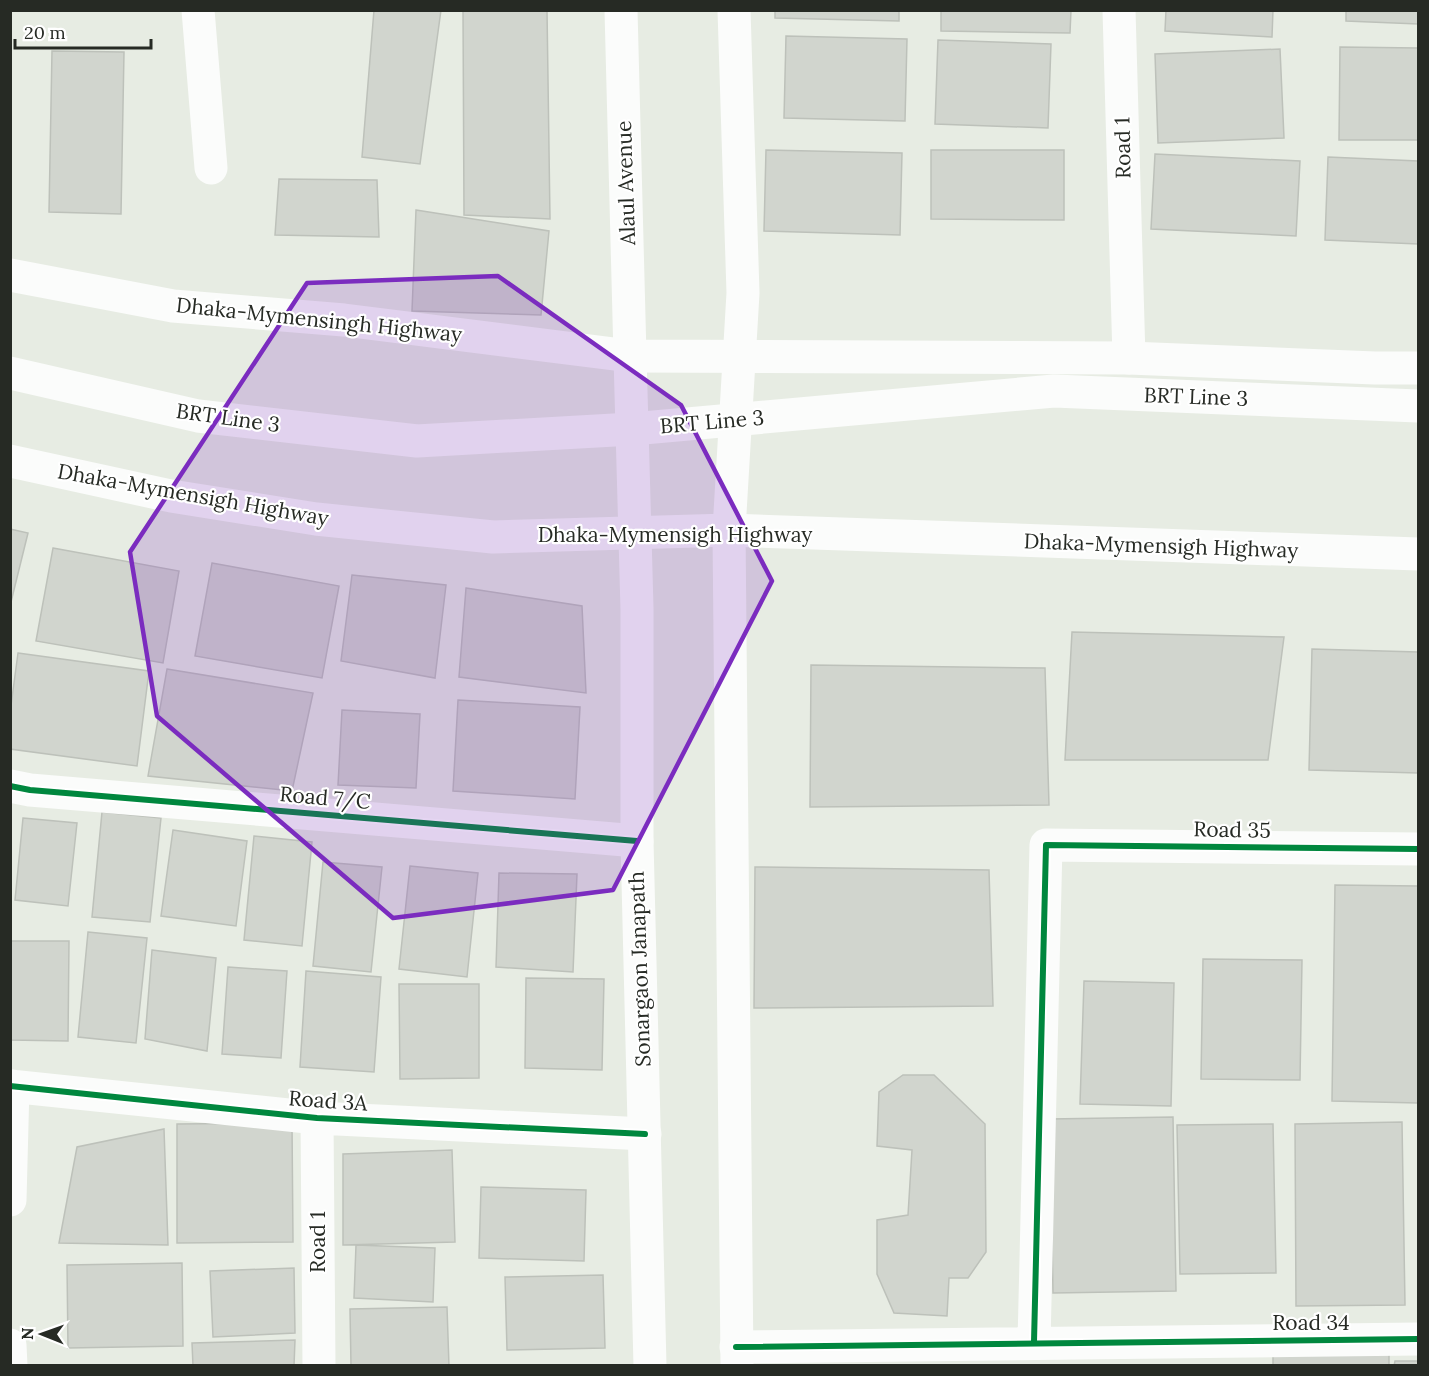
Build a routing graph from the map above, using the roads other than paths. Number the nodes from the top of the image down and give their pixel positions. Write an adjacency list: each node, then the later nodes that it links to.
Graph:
1 (198, 10): 5 (main road)
2 (621, 10): 7 (main road, Alaul Avenue)
3 (734, 10): 14 (main road)
4 (1119, 10): 8 (main road, Road 1)
5 (211, 168)
6 (10, 275): 7 (main road, Dhaka-Mymensingh Highway)
7 (630, 356): 8 (main road); 12 (main road, Sonargaon Janapath)
8 (1129, 358): 9 (main road)
9 (1419, 368)
10 (10, 373): 12 (main road, BRT Line 3)
11 (1419, 406): 12 (main road, BRT Line 3)
12 (632, 429): 15 (main road, Sonargaon Janapath)
13 (10, 461): 15 (main road, Dhaka-Mymensigh Highway)
14 (729, 530): 15 (main road, Dhaka-Mymensigh Highway); 16 (main road, Dhaka-Mymensigh Highway); 28 (main road)
15 (634, 531): 18 (main road, Sonargaon Janapath)
16 (1419, 554)
17 (10, 786): 18 (main road, Road 7/C)
18 (637, 841): 22 (main road, Sonargaon Janapath)
19 (1419, 849): 25 (main road, Road 35)
20 (12, 1086): 21 (main road, Road 3A); 23 (main road)
21 (317, 1118): 22 (main road, Road 3A); 30 (main road, Road 1)
22 (645, 1134): 31 (main road, Sonargaon Janapath)
23 (10, 1200)
24 (1419, 1339): 27 (main road, Road 34)
25 (1034, 1341): 27 (main road, Road 34); 28 (main road, Road 34)
26 (10, 1345): 29 (main road)
27 (1203, 1353)
28 (736, 1356)
29 (11, 1365)
30 (319, 1365)
31 (650, 1365)

